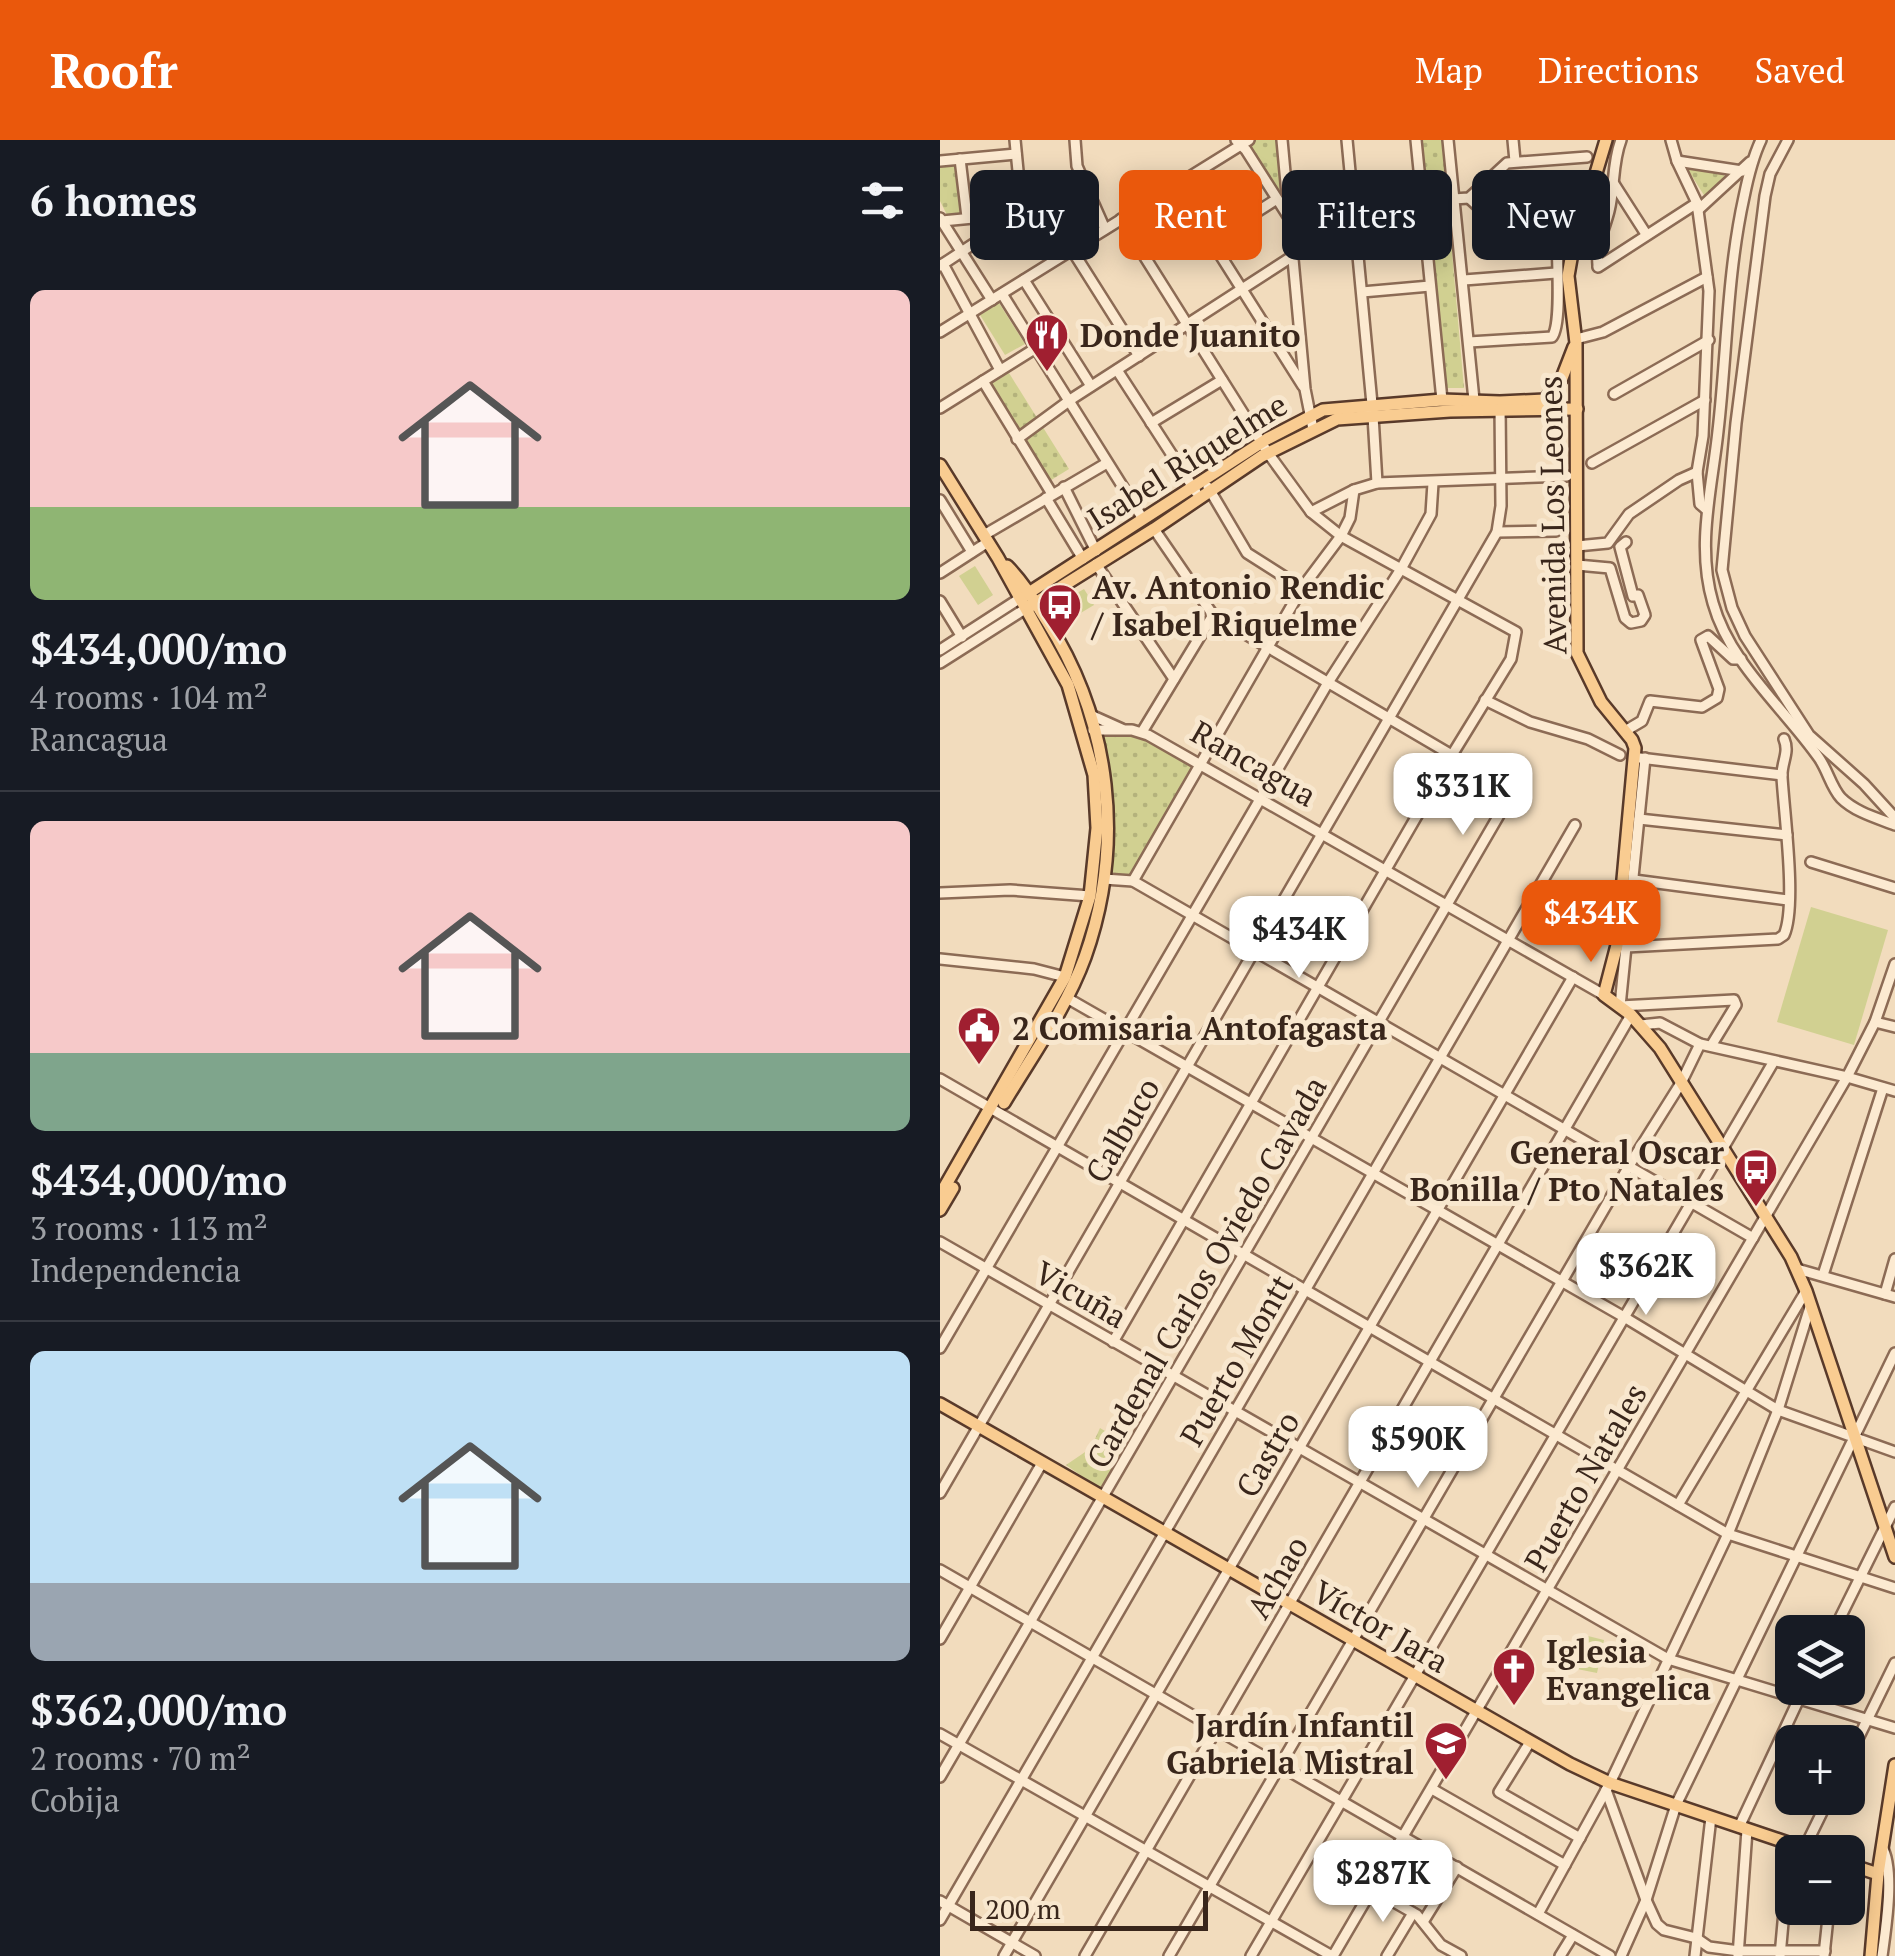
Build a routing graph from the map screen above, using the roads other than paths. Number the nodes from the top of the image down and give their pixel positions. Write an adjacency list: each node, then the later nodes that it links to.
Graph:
1 (1015, 140): 14 (street)
2 (1075, 140): 22 (street)
3 (1282, 140): 24 (street)
4 (1347, 140): 25 (street)
5 (1416, 140): 26 (street)
6 (1448, 140): 31 (street)
7 (1513, 140): 19 (street)
8 (1606, 140): 67 (main road, Avenida Los Leones)
9 (1621, 140): 28 (street)
10 (1671, 140): 20 (street)
11 (1762, 140): 17 (street)
12 (1788, 140): 151 (street)
13 (1241, 142): 23 (street); 30 (street)
14 (1016, 154): 16 (street); 21 (street)
15 (1587, 157): 19 (street)
16 (960, 159): 18 (street); 36 (street)
17 (1752, 160): 27 (street); 104 (street)
18 (940, 161)
19 (1515, 161): 29 (street)
20 (1677, 162): 27 (street); 33 (street)
21 (1018, 170)
22 (1079, 170)
23 (1200, 170)
24 (1285, 170)
25 (1350, 170)
26 (1419, 170)
27 (1742, 171): 33 (street)
28 (1612, 182): 42 (street); 42 (street)
29 (1469, 198): 31 (street); 54 (street)
30 (1277, 199): 32 (street); 34 (street)
31 (1453, 199): 57 (street)
32 (1282, 207)
33 (1697, 207): 42 (street); 55 (street)
34 (1262, 209)
35 (1099, 216): 40 (street)
36 (967, 218): 37 (street); 38 (street)
37 (970, 218)
38 (941, 220): 44 (street)
39 (1119, 221): 40 (street)
40 (1105, 230): 41 (street)
41 (1099, 234)
42 (1646, 234)
43 (970, 244): 44 (street)
44 (961, 250): 53 (street); 62 (street)
45 (1056, 260): 56 (street)
46 (1078, 260): 70 (street)
47 (1146, 260): 64 (street)
48 (1223, 260): 59 (street)
49 (1284, 260): 59 (street)
50 (1293, 260): 76 (street)
51 (1359, 260): 60 (street)
52 (1428, 260): 58 (street)
53 (942, 265): 63 (street)
54 (1556, 273): 57 (street); 68 (street)
55 (1707, 276): 66 (street); 67 (street)
56 (1024, 280): 61 (street); 75 (street)
57 (1464, 280): 68 (street)
58 (1430, 286): 60 (street); 78 (street)
59 (1242, 290): 64 (street); 76 (street)
60 (1362, 292): 86 (street)
61 (1002, 294): 62 (street); 69 (street)
62 (992, 300): 63 (street)
63 (970, 313): 65 (street); 71 (street)
64 (1187, 324): 70 (street); 73 (street)
65 (940, 332)
66 (1709, 340): 77 (street); 80 (street)
67 (1576, 341): 82 (main road, Isabel Riquelme); 84 (main road, Avenida Los Leones)
68 (1469, 342): 79 (street)
69 (1036, 348): 71 (street); 81 (street)
70 (1138, 356): 72 (street)
71 (1000, 370): 74 (street)
72 (1117, 370): 75 (street); 88 (street)
73 (1222, 380): 88 (street); 90 (street)
74 (983, 381): 83 (street); 89 (street)
75 (1091, 386): 81 (street)
76 (1304, 389): 87 (street)
77 (1614, 394)
78 (1442, 400): 79 (main road, Isabel Riquelme); 86 (main road, Isabel Riquelme)
79 (1474, 400): 82 (main road, Isabel Riquelme); 85 (street)
80 (1705, 400): 91 (street); 94 (street)
81 (1070, 402): 89 (street); 92 (street)
82 (1500, 406): 84 (main road, Isabel Riquelme); 85 (main road, Isabel Riquelme); 96 (street, Calbuco)
83 (940, 408)
84 (1577, 409): 113 (main road, Avenida Los Leones)
85 (1463, 410): 86 (main road, Isabel Riquelme)
86 (1369, 412): 87 (main road, Isabel Riquelme); 97 (street)
87 (1312, 422): 90 (main road, Isabel Riquelme)
88 (1152, 423): 100 (street)
89 (1016, 439): 102 (street)
90 (1265, 448): 100 (main road, Isabel Riquelme); 105 (street)
91 (1592, 462)
92 (1107, 463): 99 (street); 106 (street)
93 (940, 464): 111 (main road)
94 (1697, 472): 104 (street); 113 (street)
95 (1567, 476): 96 (street)
96 (1501, 479): 98 (street); 109 (street, Calbuco)
97 (1376, 484): 98 (street); 101 (street)
98 (1434, 484): 118 (street)
99 (1064, 488): 102 (street); 115 (street)
100 (1202, 489): 106 (main road, Isabel Riquelme); 107 (main road, Isabel Riquelme); 121 (street)
101 (1354, 490): 105 (street); 110 (street)
102 (1049, 496): 111 (street); 116 (street)
103 (940, 500): 114 (street)
104 (1706, 510): 131 (street)
105 (1310, 512): 110 (street)
106 (1143, 519): 115 (main road, Isabel Riquelme)
107 (1154, 529): 115 (main road, Isabel Riquelme); 125 (street)
108 (1556, 531): 109 (street)
109 (1497, 532): 122 (street, Calbuco)
110 (1341, 536): 118 (street); 121 (street)
111 (986, 538): 114 (street); 124 (main road)
112 (1626, 542): 117 (street)
113 (1577, 546): 117 (main road, Avenida Los Leones)
114 (972, 552): 119 (street)
115 (1096, 557): 116 (main road, Isabel Riquelme); 120 (main road, Isabel Riquelme); 133 (street)
116 (1083, 559): 124 (main road, Isabel Riquelme)
117 (1577, 565): 141 (main road, Avenida Los Leones)
118 (1401, 568): 122 (street); 134 (street)
119 (940, 573)
120 (1063, 586): 124 (main road, Isabel Riquelme); 126 (main road)
121 (1302, 588): 129 (street)
122 (1460, 600): 135 (street); 138 (street, Calbuco)
123 (940, 601): 127 (street)
124 (1027, 601): 126 (main road); 127 (street, Isabel Riquelme); 128 (street, Isabel Riquelme); 136 (main road)
125 (1213, 615): 129 (street); 133 (street)
126 (1050, 625): 137 (main road)
127 (961, 636): 128 (street); 130 (street, Isabel Riquelme)
128 (968, 646): 132 (street, Isabel Riquelme)
129 (1269, 647): 134 (street); 147 (street)
130 (940, 650)
131 (1741, 659): 141 (street); 151 (street)
132 (940, 663)
133 (1174, 679): 142 (street)
134 (1328, 681): 138 (street); 149 (street)
135 (1485, 700): 144 (street); 145 (street)
136 (1078, 713): 139 (street); 163 (main road)
137 (1093, 716): 139 (main road); 140 (street, Rancagua)
138 (1391, 718): 144 (street); 153 (street, Calbuco)
139 (1096, 730): 140 (street, Rancagua); 157 (main road)
140 (1124, 730): 142 (street, Rancagua)
141 (1625, 731): 146 (main road, Avenida Los Leones)
142 (1142, 732): 147 (street, Rancagua)
143 (1784, 739): 148 (street)
144 (1452, 754): 156 (street); 165 (street, Cardenal Carlos Oviedo Cavada)
145 (1620, 755)
146 (1640, 758): 148 (street); 150 (street, Avenida Los Leones); 176 (main road, Avenida Los Leones)
147 (1203, 764): 149 (street, Rancagua); 159 (street)
148 (1782, 774): 154 (street)
149 (1260, 798): 153 (street, Rancagua); 166 (street)
150 (1639, 819): 154 (street); 158 (street, Avenida Los Leones)
151 (1895, 821)
152 (1575, 825): 160 (street, Puerto Montt)
153 (1323, 835): 156 (street, Rancagua); 170 (street, Calbuco)
154 (1787, 835): 164 (street)
155 (1811, 862): 161 (street)
156 (1385, 870): 165 (street, Rancagua); 175 (street)
157 (1104, 878): 159 (street); 177 (main road)
158 (1634, 880): 164 (street); 169 (street, Avenida Los Leones)
159 (1133, 881): 166 (street)
160 (1540, 886): 167 (street); 168 (street, Puerto Montt)
161 (1895, 888)
162 (940, 893): 163 (street)
163 (1090, 896): 173 (main road)
164 (1788, 900): 169 (street)
165 (1446, 905): 168 (street, Rancagua); 181 (street, Cardenal Carlos Oviedo Cavada)
166 (1192, 916): 170 (street); 184 (street)
167 (1603, 924)
168 (1508, 940): 174 (street, Rancagua); 186 (street, Puerto Montt)
169 (1626, 947): 178 (street, Avenida Los Leones)
170 (1255, 952): 175 (street); 188 (street, Calbuco)
171 (940, 960): 173 (street)
172 (1895, 964): 180 (street, Puerto Natales)
173 (1065, 976): 196 (main road)
174 (1573, 977): 176 (street, Rancagua); 194 (street, Castro)
175 (1317, 988): 181 (street); 195 (street)
176 (1604, 995): 178 (main road, Rancagua)
177 (1068, 998): 184 (street); 196 (main road)
178 (1620, 1006): 179 (main road, Rancagua); 185 (street)
179 (1632, 1015): 182 (main road, Rancagua); 197 (street, Achao)
180 (1875, 1022): 183 (street); 189 (street, Puerto Natales)
181 (1378, 1023): 186 (street); 198 (street, Cardenal Carlos Oviedo Cavada)
182 (1641, 1025): 185 (street); 191 (main road, Rancagua)
183 (1895, 1027)
184 (1124, 1032): 188 (street); 199 (street)
185 (1706, 1045): 187 (street); 191 (street)
186 (1440, 1058): 194 (street); 202 (street, Puerto Montt)
187 (1774, 1062): 189 (street); 200 (street)
188 (1188, 1068): 195 (street); 203 (street, Calbuco)
189 (1847, 1077): 192 (street); 208 (street, Puerto Natales)
190 (940, 1079): 196 (street)
191 (1681, 1083): 200 (main road, Rancagua); 201 (street)
192 (1883, 1088): 193 (street); 217 (street)
193 (1895, 1091)
194 (1504, 1095): 197 (street); 207 (street, Castro)
195 (1250, 1104): 198 (street); 209 (street)
196 (995, 1111): 199 (street); 204 (main road); 206 (main road)
197 (1565, 1130): 201 (street); 212 (street, Achao)
198 (1312, 1139): 202 (street); 213 (street, Cardenal Carlos Oviedo Cavada)
199 (1057, 1147): 203 (street); 215 (street)
200 (1722, 1152): 205 (street); 208 (main road, Rancagua)
201 (1629, 1167): 205 (street); 218 (street)
202 (1373, 1174): 207 (street); 219 (street, Puerto Montt)
203 (1120, 1183): 209 (street); 222 (street, Calbuco)
204 (940, 1195)
205 (1691, 1202): 210 (street); 224 (street)
206 (940, 1210)
207 (1438, 1210): 212 (street); 225 (street, Castro)
208 (1764, 1218): 210 (street, Puerto Natales); 216 (main road, Rancagua)
209 (1184, 1219): 213 (street); 226 (street)
210 (1753, 1238): 228 (street, Puerto Natales)
211 (940, 1242): 215 (street, Vicuña)
212 (1498, 1246): 218 (street); 230 (street, Achao)
213 (1244, 1254): 219 (street); 231 (street, Cardenal Carlos Oviedo Cavada)
214 (1895, 1259): 221 (street)
215 (986, 1269): 222 (street, Vicuña); 227 (street)
216 (1797, 1269): 217 (street); 220 (main road, Rancagua)
217 (1823, 1276): 221 (street)
218 (1562, 1282): 224 (street); 233 (street)
219 (1306, 1290): 225 (street); 236 (street, Puerto Montt)
220 (1806, 1291): 223 (main road, Rancagua); 232 (street)
221 (1890, 1295)
222 (1050, 1305): 226 (street, Vicuña); 237 (street, Calbuco)
223 (1811, 1305): 235 (street); 239 (main road, Rancagua)
224 (1624, 1317): 228 (street); 238 (street)
225 (1370, 1326): 230 (street); 240 (street, Castro)
226 (1113, 1342): 231 (street, Vicuña)
227 (940, 1348)
228 (1685, 1354): 232 (street); 243 (street, Puerto Natales)
229 (1895, 1354): 239 (street)
230 (1430, 1362): 233 (street); 244 (street, Achao)
231 (1174, 1377): 236 (street, Vicuña); 246 (street, Cardenal Carlos Oviedo Cavada)
232 (1746, 1391): 235 (street); 247 (street)
233 (1494, 1398): 238 (street); 249 (street)
234 (940, 1404): 237 (main road, Víctor Jara)
235 (1778, 1410): 239 (street); 252 (street)
236 (1235, 1412): 240 (street, Vicuña); 251 (street, Puerto Montt)
237 (979, 1426): 242 (main road, Víctor Jara); 245 (street, Calbuco)
238 (1556, 1433): 243 (street); 253 (street)
239 (1856, 1436): 241 (street); 250 (main road, Rancagua); 255 (street)
240 (1299, 1449): 244 (street, Vicuña); 257 (street, Castro)
241 (1895, 1452)
242 (1042, 1463): 246 (main road, Víctor Jara); 259 (street)
243 (1618, 1470): 247 (street); 261 (street, Puerto Natales)
244 (1360, 1484): 249 (street, Vicuña); 262 (street, Achao)
245 (940, 1493)
246 (1104, 1498): 251 (main road, Víctor Jara); 264 (street, Cardenal Carlos Oviedo Cavada)
247 (1678, 1505): 252 (street)
248 (1895, 1507): 250 (street)
249 (1423, 1520): 253 (street, Vicuña); 266 (street)
250 (1885, 1529): 254 (main road, Rancagua); 258 (street)
251 (1164, 1533): 257 (main road, Víctor Jara); 267 (street, Puerto Montt)
252 (1728, 1534): 255 (street); 268 (street)
253 (1484, 1555): 261 (street, Vicuña); 270 (street)
254 (1895, 1557)
255 (1795, 1558): 258 (street); 271 (street)
256 (940, 1570): 259 (street)
257 (1228, 1570): 262 (main road, Víctor Jara); 273 (street, Castro)
258 (1862, 1577): 260 (street); 263 (street)
259 (970, 1587): 264 (street); 265 (street)
260 (1895, 1588)
261 (1548, 1592): 268 (street, Vicuña); 276 (street, Puerto Natales)
262 (1289, 1605): 266 (main road, Víctor Jara); 280 (street, Achao)
263 (1842, 1615)
264 (1032, 1622): 267 (street); 283 (street, Cardenal Carlos Oviedo Cavada)
265 (940, 1639)
266 (1352, 1641): 270 (main road, Víctor Jara); 284 (street)
267 (1092, 1657): 273 (street); 287 (street, Puerto Montt)
268 (1668, 1659): 271 (street, Vicuña); 288 (street)
269 (1895, 1663): 277 (street)
270 (1414, 1676): 276 (main road, Víctor Jara); 290 (street)
271 (1735, 1681): 272 (street, Vicuña); 291 (street)
272 (1775, 1692)
273 (1156, 1694): 280 (street); 292 (street, Castro)
274 (1795, 1705): 294 (street)
275 (1818, 1705): 277 (street, Vicuña)
276 (1477, 1713): 282 (main road, Víctor Jara); 289 (street, Puerto Natales)
277 (1866, 1719): 278 (street); 279 (street, Vicuña)
278 (1863, 1725)
279 (1895, 1728)
280 (1217, 1729): 284 (street); 298 (street, Achao)
281 (940, 1734): 283 (street)
282 (1530, 1742): 288 (main road, Víctor Jara); 296 (street)
283 (958, 1744): 286 (street, Cardenal Carlos Oviedo Cavada); 287 (street)
284 (1280, 1765): 290 (street); 302 (street)
285 (1895, 1765): 301 (main road)
286 (940, 1777)
287 (1021, 1780): 292 (street); 305 (street, Puerto Montt)
288 (1608, 1786): 291 (main road, Víctor Jara); 296 (street); 304 (street)
289 (1432, 1789): 295 (street, Puerto Natales); 299 (street)
290 (1342, 1800): 295 (street); 309 (street)
291 (1676, 1805): 293 (main road, Víctor Jara); 304 (street)
292 (1085, 1816): 298 (street); 316 (street, Castro)
293 (1711, 1817): 294 (main road, Víctor Jara); 315 (street)
294 (1743, 1828): 297 (main road, Víctor Jara); 319 (street)
295 (1404, 1836): 300 (street); 303 (street, Puerto Natales)
296 (1580, 1838): 299 (street)
297 (1775, 1839)
298 (1146, 1851): 302 (street); 323 (street, Achao)
299 (1565, 1865): 307 (street)
300 (1457, 1867): 307 (street); 310 (street)
301 (1888, 1875): 314 (street); 334 (main road)
302 (1210, 1886): 309 (street); 324 (street)
303 (1373, 1890): 306 (street); 326 (street, Puerto Natales)
304 (1646, 1900): 315 (street); 332 (street)
305 (944, 1904): 308 (street, Puerto Montt); 316 (street)
306 (1413, 1913): 310 (street); 327 (street)
307 (1538, 1914): 313 (street)
308 (940, 1920)
309 (1271, 1921): 325 (street); 326 (street)
310 (1423, 1922): 317 (street)
311 (1783, 1925): 318 (street)
312 (1827, 1925): 320 (street)
313 (1573, 1935): 330 (street); 331 (street)
314 (1890, 1935): 335 (street)
315 (1696, 1938): 319 (street); 333 (street)
316 (1012, 1942): 321 (street, Castro); 322 (street)
317 (1441, 1945): 328 (street); 329 (street)
318 (1781, 1952): 319 (street); 320 (street)
319 (1738, 1953)
320 (1824, 1953)
321 (1004, 1956)
322 (1035, 1956)
323 (1085, 1956)
324 (1169, 1956)
325 (1251, 1956)
326 (1333, 1956)
327 (1387, 1956)
328 (1433, 1956)
329 (1461, 1956)
330 (1560, 1956)
331 (1610, 1956)
332 (1621, 1956)
333 (1696, 1956)
334 (1871, 1956)
335 (1882, 1956)

